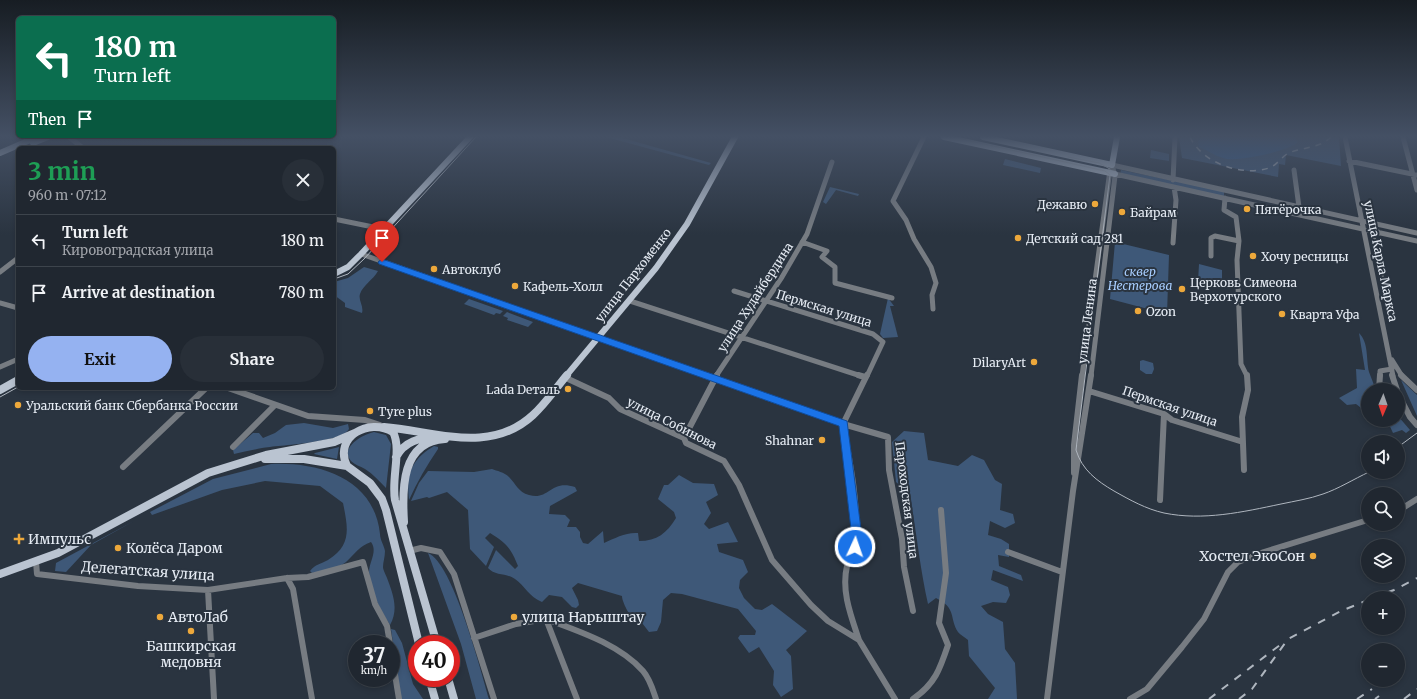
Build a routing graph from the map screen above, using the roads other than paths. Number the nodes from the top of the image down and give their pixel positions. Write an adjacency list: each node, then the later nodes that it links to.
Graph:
1 (439, 170): 31 (main road)
2 (717, 170): 51 (main road, улица Пархоменко)
3 (829, 170): 39 (street, улица Худайбердина)
4 (908, 170): 55 (street)
5 (1093, 170): 14 (main road)
6 (1110, 170): 14 (street, улица Ленина)
7 (1114, 170): 15 (street, улица Ленина)
8 (1131, 170): 18 (street)
9 (1174, 170): 18 (street)
10 (1294, 170): 26 (street)
11 (1351, 170): 28 (street, улица Карла Маркса)
12 (1391, 170): 16 (street)
13 (1412, 170): 16 (street)
14 (1108, 173): 15 (main road); 24 (street, улица Ленина)
15 (1115, 174): 19 (street); 25 (street, улица Ленина)
16 (1412, 174): 17 (street); 20 (street)
17 (1417, 175)
18 (1173, 180): 21 (street)
19 (1174, 188): 22 (street); 40 (street)
20 (1417, 190)
21 (1233, 193): 23 (street); 26 (street)
22 (1224, 198): 23 (street); 37 (street)
23 (1233, 200): 32 (street)
24 (1106, 201): 25 (street); 29 (street, улица Ленина)
25 (1113, 202): 30 (street, улица Ленина)
26 (1299, 207): 28 (street)
27 (336, 219): 31 (street)
28 (1362, 221): 32 (street, улица Карла Маркса); 34 (street)
29 (1102, 225): 30 (street); 35 (street, улица Ленина)
30 (1110, 226): 36 (street, улица Ленина)
31 (383, 229): 41 (main road)
32 (1364, 229): 33 (street); 58 (street, улица Карла Маркса)
33 (1378, 232): 38 (street); 48 (street)
34 (1417, 233)
35 (1101, 238): 36 (street); 44 (street, улица Ленина)
36 (1108, 239): 45 (street, улица Ленина)
37 (1239, 241): 42 (street); 84 (street)
38 (1417, 241)
39 (802, 242): 50 (street); 52 (street, улица Худайбердина)
40 (1173, 242)
41 (361, 254): 47 (main road); 56 (street)
42 (1211, 256)
43 (16, 260): 46 (street)
44 (1097, 267): 45 (street); 91 (street, улица Ленина)
45 (1105, 268): 72 (street, улица Ленина)
46 (0, 272)
47 (336, 273)
48 (1384, 290)
49 (734, 291): 52 (street, Пермская улица)
50 (892, 298)
51 (630, 301): 56 (main road, улица Пархоменко); 57 (street)
52 (766, 302): 57 (street, улица Худайбердина); 64 (street, Пермская улица)
53 (0, 303): 54 (street)
54 (16, 307)
55 (933, 310)
56 (599, 338): 62 (main road, улица Пархоменко); 63 (street)
57 (742, 338): 63 (street, улица Худайбердина); 64 (street)
58 (1389, 356): 61 (street, улица Карла Маркса); 71 (street)
59 (16, 360): 60 (street)
60 (2, 366)
61 (1392, 369): 66 (street); 67 (street, улица Карла Маркса)
62 (566, 378): 82 (street, улица Собинова); 83 (main road, улица Пархоменко)
63 (714, 378): 77 (street); 82 (street, улица Худайбердина)
64 (865, 378): 77 (street)
65 (16, 381): 68 (main road)
66 (1379, 383)
67 (1395, 383)
68 (0, 390)
69 (204, 390): 89 (street)
70 (234, 390): 73 (street)
71 (1417, 390)
72 (1089, 391): 75 (street, Пермская улица); 91 (street, улица Ленина)
73 (275, 405): 76 (street); 85 (street)
74 (1405, 406): 78 (street)
75 (1164, 414): 84 (street, Пермская улица); 93 (street)
76 (351, 420): 79 (street); 80 (street)
77 (843, 424): 105 (street, Пароходская улица); 111 (street)
78 (1416, 425)
79 (384, 427): 80 (main road, улица Пархоменко); 81 (main road, улица Пархоменко); 87 (main road)
80 (355, 434): 86 (main road, улица Пархоменко); 88 (main road)
81 (442, 437): 83 (main road, улица Пархоменко); 87 (main road, улица Пархоменко)
82 (684, 438): 111 (street, улица Собинова)
83 (458, 439): 97 (main road)
84 (1243, 442): 90 (street)
85 (233, 447)
86 (248, 459): 88 (main road); 100 (main road)
87 (394, 461): 97 (main road)
88 (347, 466): 108 (main road)
89 (123, 467)
90 (1244, 470)
91 (1074, 479): 101 (street, улица Ленина)
92 (1417, 499): 94 (street)
93 (1160, 500)
94 (1405, 507)
95 (941, 510): 124 (street)
96 (1361, 522): 126 (street)
97 (404, 532): 98 (main road)
98 (409, 551): 109 (main road); 110 (street)
99 (1008, 552): 101 (street)
100 (36, 562): 102 (main road); 104 (street, Делегатская улица)
101 (1062, 572): 125 (street, улица Ленина)
102 (0, 574)
103 (287, 578): 104 (street, Делегатская улица); 107 (street, Делегатская улица); 116 (street)
104 (208, 590): 115 (street)
105 (913, 611)
106 (546, 619): 110 (street); 121 (street); 122 (street)
107 (388, 635)
108 (417, 635)
109 (434, 635)
110 (474, 638): 120 (street)
111 (859, 640): 123 (street)
112 (397, 687): 117 (street)
113 (432, 687): 118 (main road)
114 (451, 687): 119 (main road)
115 (214, 699)
116 (312, 699)
117 (399, 699)
118 (435, 699)
119 (454, 699)
120 (494, 699)
121 (577, 699)
122 (656, 699)
123 (895, 699)
124 (913, 699)
125 (1047, 699)
126 (1130, 699)

